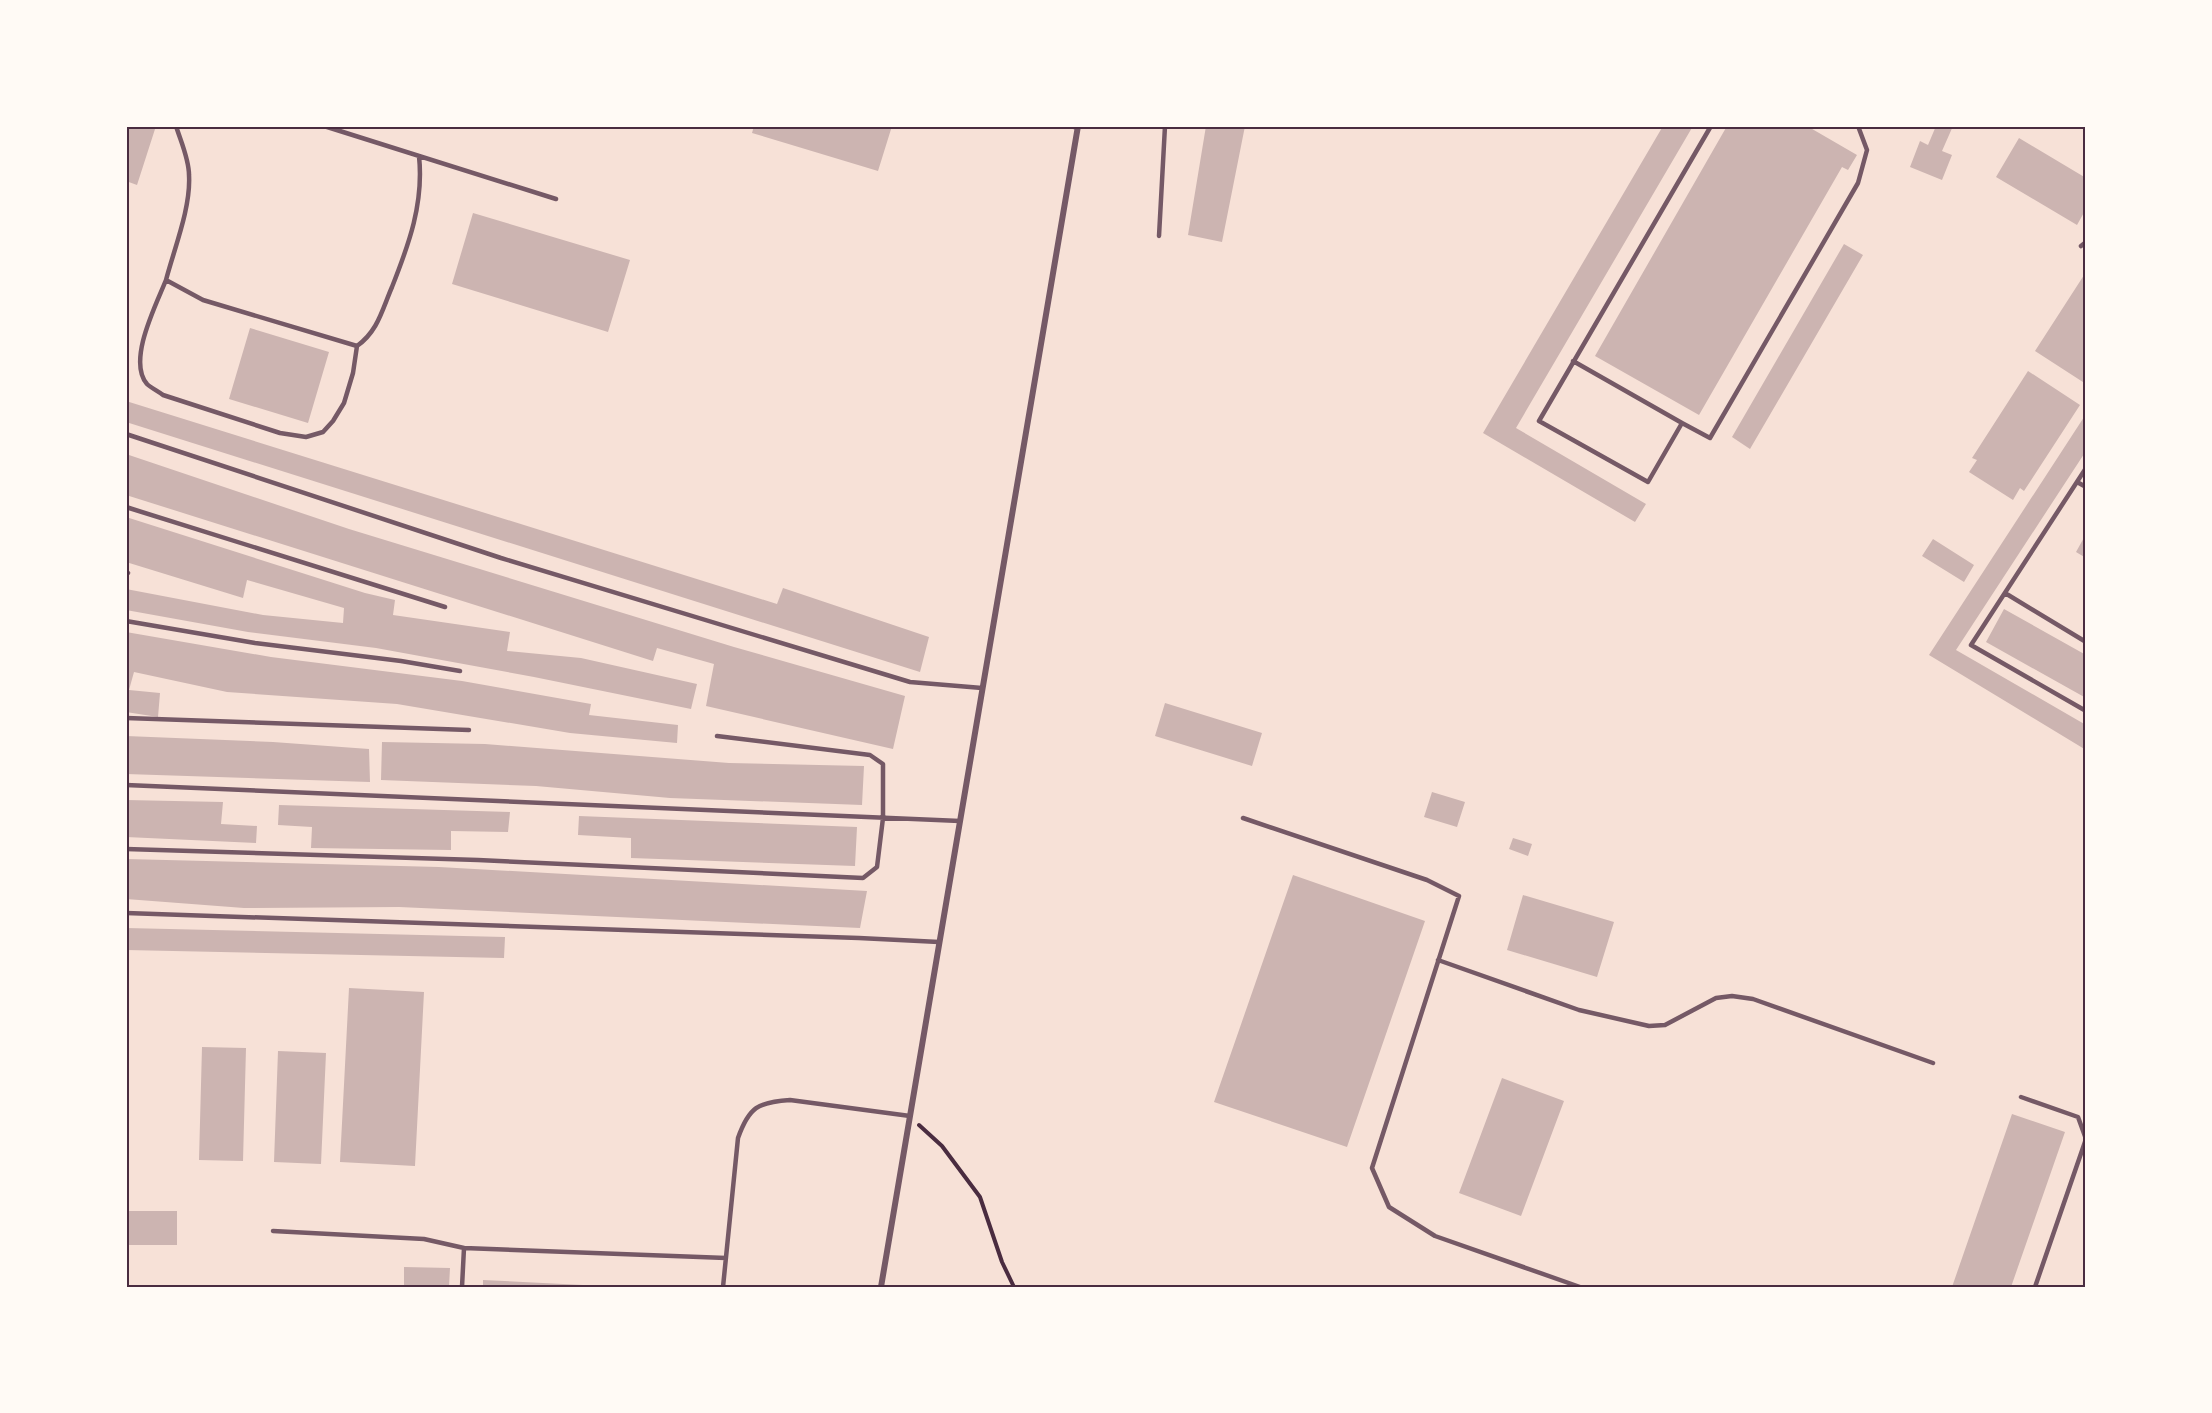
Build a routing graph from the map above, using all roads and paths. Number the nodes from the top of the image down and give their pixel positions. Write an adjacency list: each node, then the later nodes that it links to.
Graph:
1 (176, 126): 12 (lane)
2 (324, 126): 7 (lane)
3 (1165, 126): 9 (lane)
4 (1711, 126): 14 (lane)
5 (1858, 126): 15 (lane)
6 (1076, 127): 26 (street)
7 (419, 156): 8 (lane); 13 (lane)
8 (556, 199)
9 (1159, 236)
10 (2086, 242): 11 (lane)
11 (2080, 246)
12 (166, 280): 13 (lane); 13 (lane)
13 (357, 346)
14 (1573, 362): 15 (lane); 15 (lane)
15 (1682, 423)
16 (126, 434): 26 (lane)
17 (2086, 468): 18 (lane)
18 (2077, 482): 19 (lane); 21 (lane)
19 (2086, 486)
20 (126, 507): 22 (lane)
21 (2005, 593): 24 (lane); 27 (lane)
22 (445, 607)
23 (126, 621): 25 (lane)
24 (2086, 642)
25 (460, 671)
26 (982, 688): 34 (street)
27 (2086, 711)
28 (126, 718): 29 (lane)
29 (469, 730)
30 (717, 736): 32 (lane)
31 (126, 785): 32 (lane)
32 (883, 818): 34 (lane); 35 (lane)
33 (1243, 818): 38 (lane)
34 (960, 821): 37 (street)
35 (126, 849)
36 (126, 913): 37 (lane)
37 (939, 942): 41 (street)
38 (1438, 960): 39 (lane); 49 (lane)
39 (1933, 1063)
40 (2021, 1097): 50 (lane)
41 (910, 1116): 44 (lane); 47 (street); 48 (path)
42 (273, 1231): 43 (lane)
43 (464, 1248): 44 (lane); 45 (lane)
44 (726, 1258): 46 (lane)
45 (462, 1287)
46 (723, 1287)
47 (881, 1287)
48 (1014, 1287)
49 (1580, 1287)
50 (2035, 1287)

